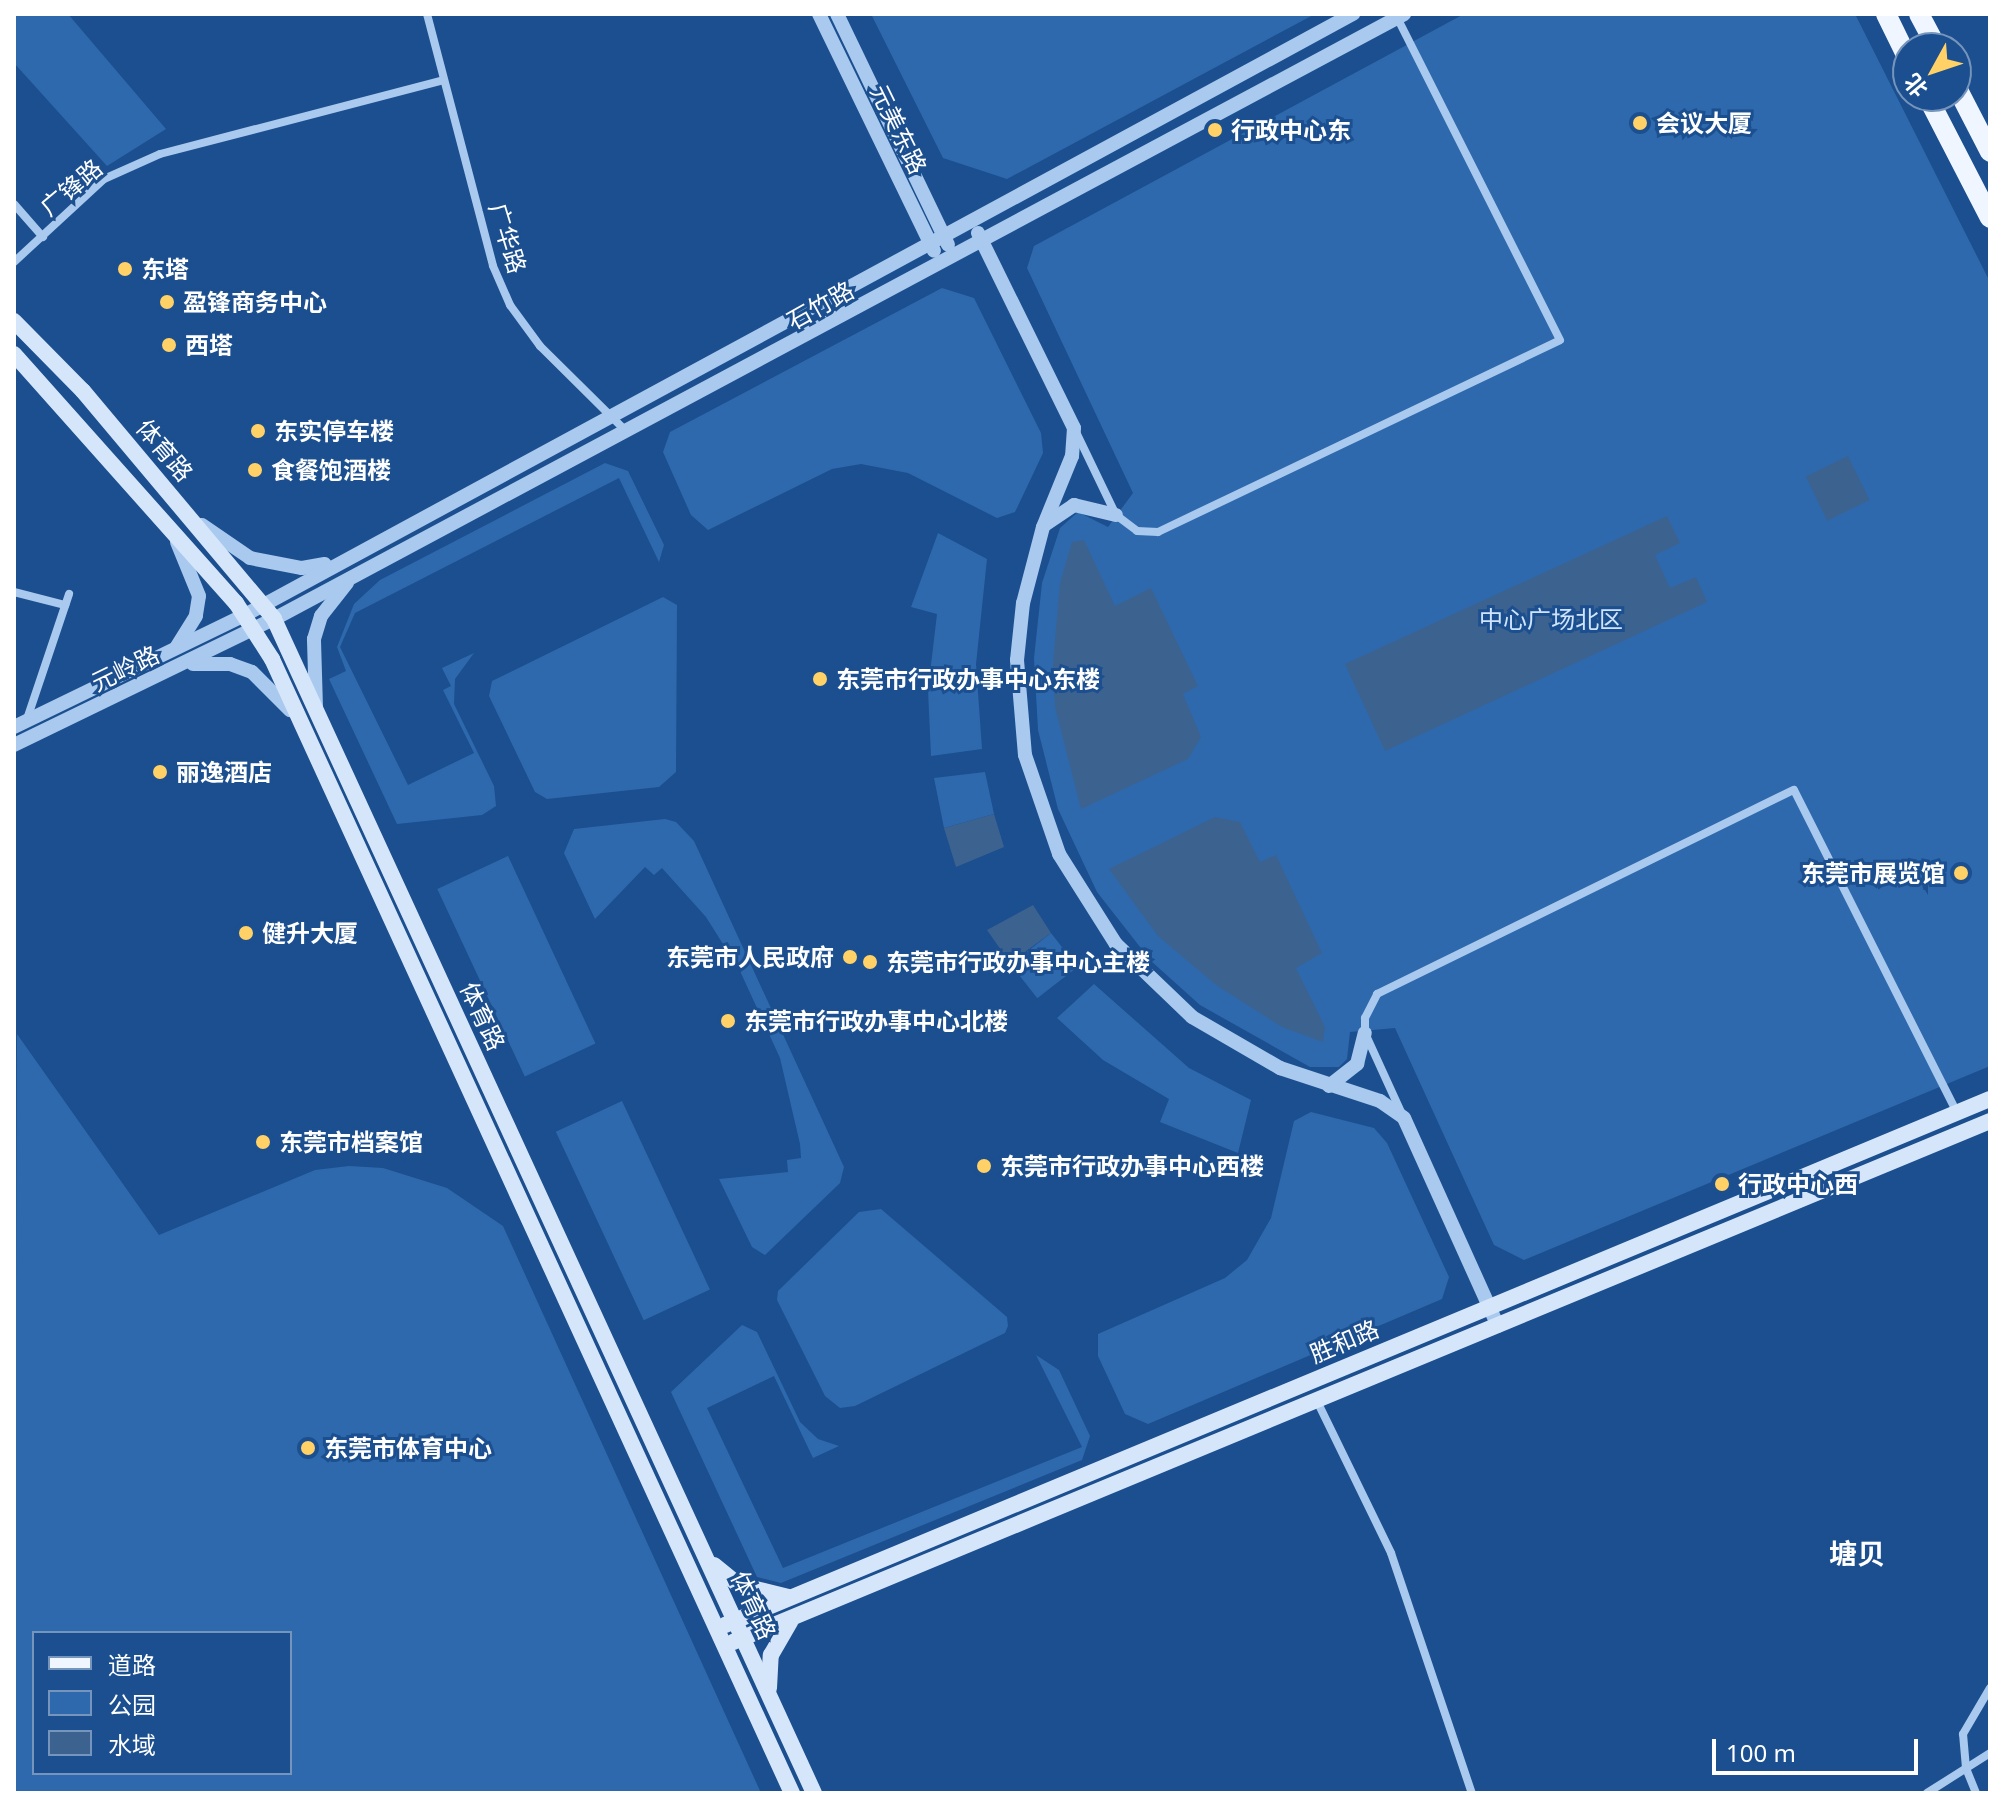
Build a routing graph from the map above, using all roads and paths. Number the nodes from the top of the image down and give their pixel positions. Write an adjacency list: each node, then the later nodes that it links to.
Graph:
1 (427, 14): 10 (street, 广华路)
2 (819, 14): 19 (street, 元美东路)
3 (837, 14): 19 (street, 元美东路)
4 (1353, 14): 16 (street, 石竹路)
5 (1886, 14): 8 (main road)
6 (1919, 14): 9 (main road)
7 (1401, 16): 18 (street, 石竹路); 28 (street)
8 (1895, 32)
9 (1929, 32)
10 (444, 80): 17 (street, 广锋路); 24 (street, 广华路)
11 (1935, 112): 15 (main road)
12 (1969, 112): 13 (main road)
13 (1990, 152)
14 (14, 204): 17 (street)
15 (1990, 218)
16 (973, 221): 18 (street); 19 (street, 石竹路)
17 (43, 237): 21 (street, 广锋路)
18 (982, 240): 20 (street, 石竹路); 25 (street)
19 (937, 241): 20 (street, 元美东路); 24 (street, 石竹路)
20 (947, 260): 26 (street, 石竹路)
21 (14, 262)
22 (14, 321): 27 (main road, 体育路)
23 (14, 354): 29 (main road, 体育路)
24 (611, 416): 26 (street, 广华路); 31 (street, 石竹路)
25 (1074, 428): 28 (street); 30 (street)
26 (627, 432): 32 (street, 石竹路)
27 (187, 513): 31 (street); 35 (main road, 体育路)
28 (1116, 515): 30 (street)
29 (170, 527): 38 (main road, 体育路); 39 (street)
30 (1043, 527): 46 (street)
31 (341, 562): 35 (street, 石竹路)
32 (352, 576): 37 (street, 石竹路); 41 (street)
33 (14, 592): 36 (street)
34 (69, 594): 36 (street)
35 (261, 604): 37 (main road, 体育路); 38 (street, 石竹路)
36 (65, 605): 43 (street)
37 (274, 619): 38 (street, 石竹路); 41 (main road, 体育路)
38 (250, 622): 39 (street, 元岭路); 40 (street, 元岭路); 42 (main road, 体育路)
39 (174, 651): 43 (street, 元岭路)
40 (181, 665): 42 (street); 44 (street, 元岭路)
41 (317, 712): 54 (main road, 体育路)
42 (298, 721): 58 (main road, 体育路)
43 (20, 724)
44 (14, 745)
45 (1365, 1033): 46 (street); 48 (street); 49 (street)
46 (1329, 1086): 49 (street)
47 (1990, 1099): 48 (main road, 胜和路)
48 (1957, 1113): 51 (main road, 胜和路)
49 (1404, 1118): 51 (street)
50 (1990, 1121): 52 (main road, 胜和路)
51 (1490, 1307): 52 (street); 55 (main road, 胜和路)
52 (1498, 1326): 53 (main road, 胜和路)
53 (1317, 1401): 56 (main road, 胜和路); 67 (street)
54 (701, 1548): 55 (main road); 57 (main road, 体育路)
55 (791, 1597): 57 (main road, 胜和路)
56 (799, 1616): 59 (main road, 胜和路); 62 (main road)
57 (735, 1621): 58 (main road, 胜和路); 59 (main road, 体育路)
58 (717, 1629): 60 (main road, 体育路)
59 (743, 1637): 60 (main road, 胜和路); 62 (main road, 体育路)
60 (724, 1646): 65 (main road, 体育路)
61 (1990, 1688): 64 (street)
62 (773, 1705): 66 (main road, 体育路)
63 (1990, 1753): 64 (street)
64 (1966, 1768): 68 (street); 69 (street)
65 (792, 1793)
66 (814, 1793)
67 (1472, 1793)
68 (1927, 1793)
69 (1976, 1793)

